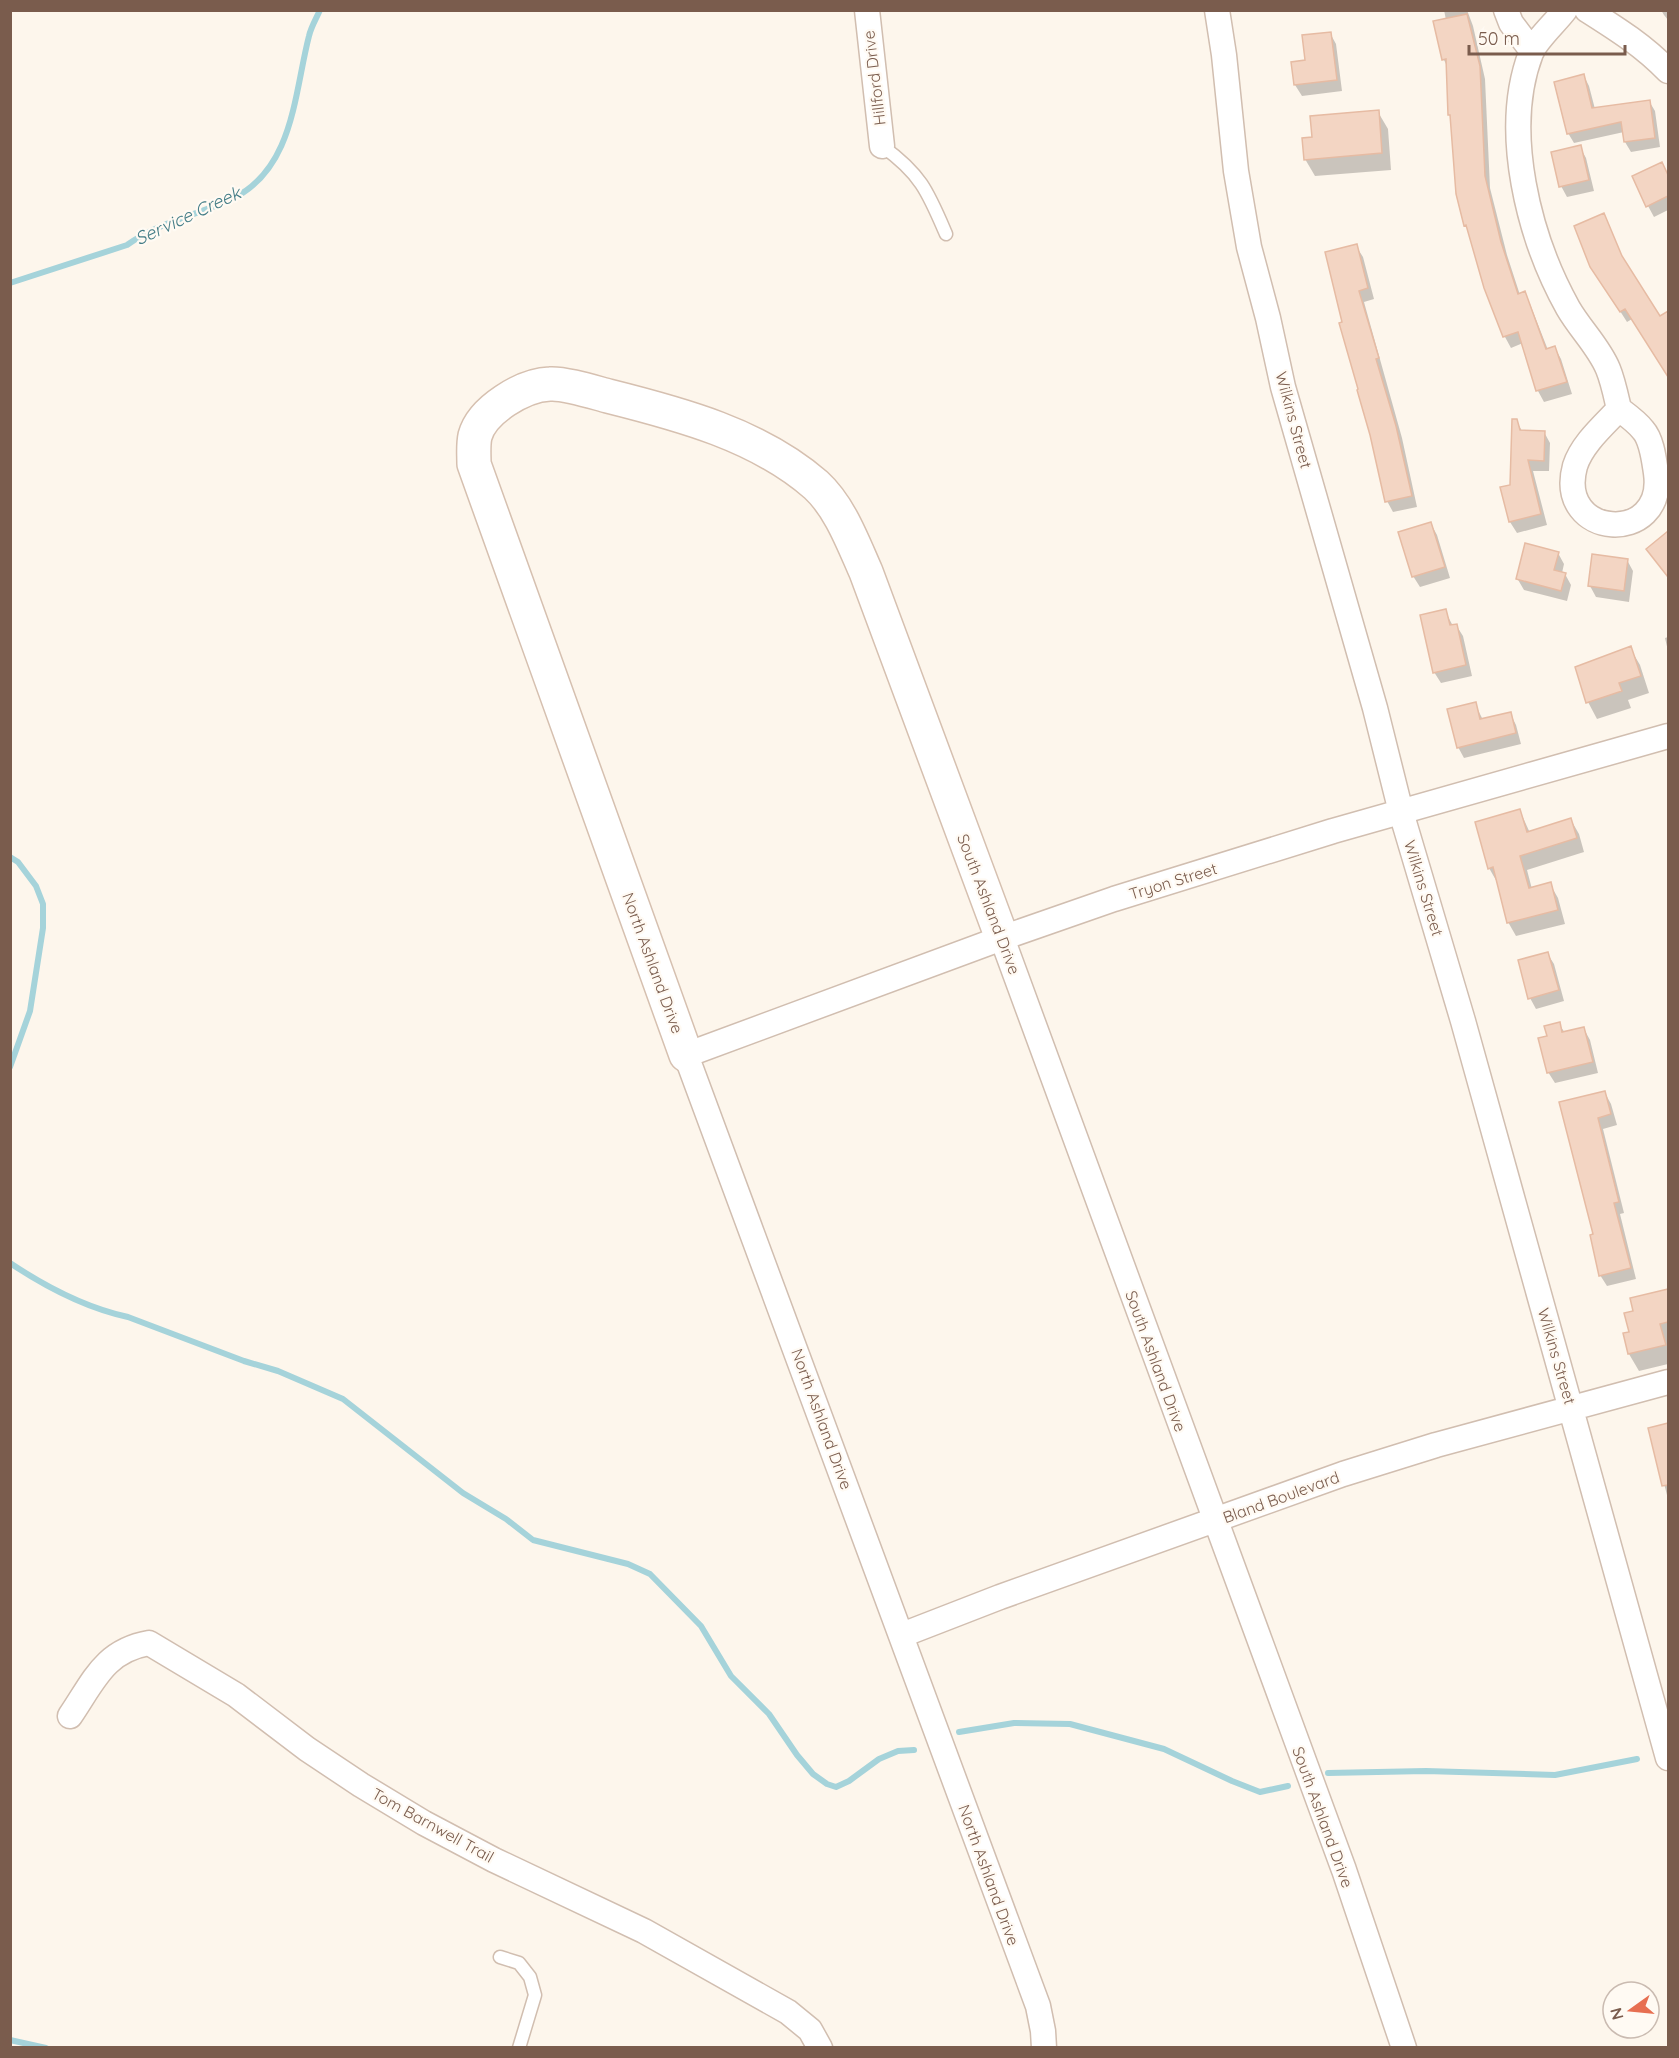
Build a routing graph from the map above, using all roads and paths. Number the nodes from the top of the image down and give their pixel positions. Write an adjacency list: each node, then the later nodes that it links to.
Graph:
1 (867, 10): 8 (street, Hillford Drive)
2 (1217, 10): 13 (street, Wilkins Street)
3 (1506, 10): 6 (street)
4 (1565, 10): 6 (street)
5 (1587, 10): 7 (street)
6 (1532, 51): 10 (street)
7 (1668, 71)
8 (882, 146): 9 (lane)
9 (946, 234)
10 (1619, 409): 10 (street)
11 (904, 676): 14 (street, South Ashland Drive); 15 (street, North Ashland Drive)
12 (1668, 736): 13 (street, Tryon Street)
13 (1401, 812): 14 (street, Tryon Street); 17 (street, Wilkins Street)
14 (1002, 938): 15 (street, Tryon Street); 18 (street, South Ashland Drive)
15 (686, 1055): 19 (street, North Ashland Drive)
16 (1668, 1382): 17 (street, Bland Boulevard)
17 (1572, 1410): 18 (street, Bland Boulevard); 21 (street, Wilkins Street)
18 (1215, 1520): 19 (street, Bland Boulevard); 26 (street, South Ashland Drive)
19 (902, 1635): 25 (street, North Ashland Drive)
20 (70, 1716): 24 (street, Tom Barnwell Trail)
21 (1668, 1758)
22 (500, 1957): 23 (lane)
23 (519, 2048)
24 (820, 2048)
25 (1044, 2048)
26 (1404, 2048)

